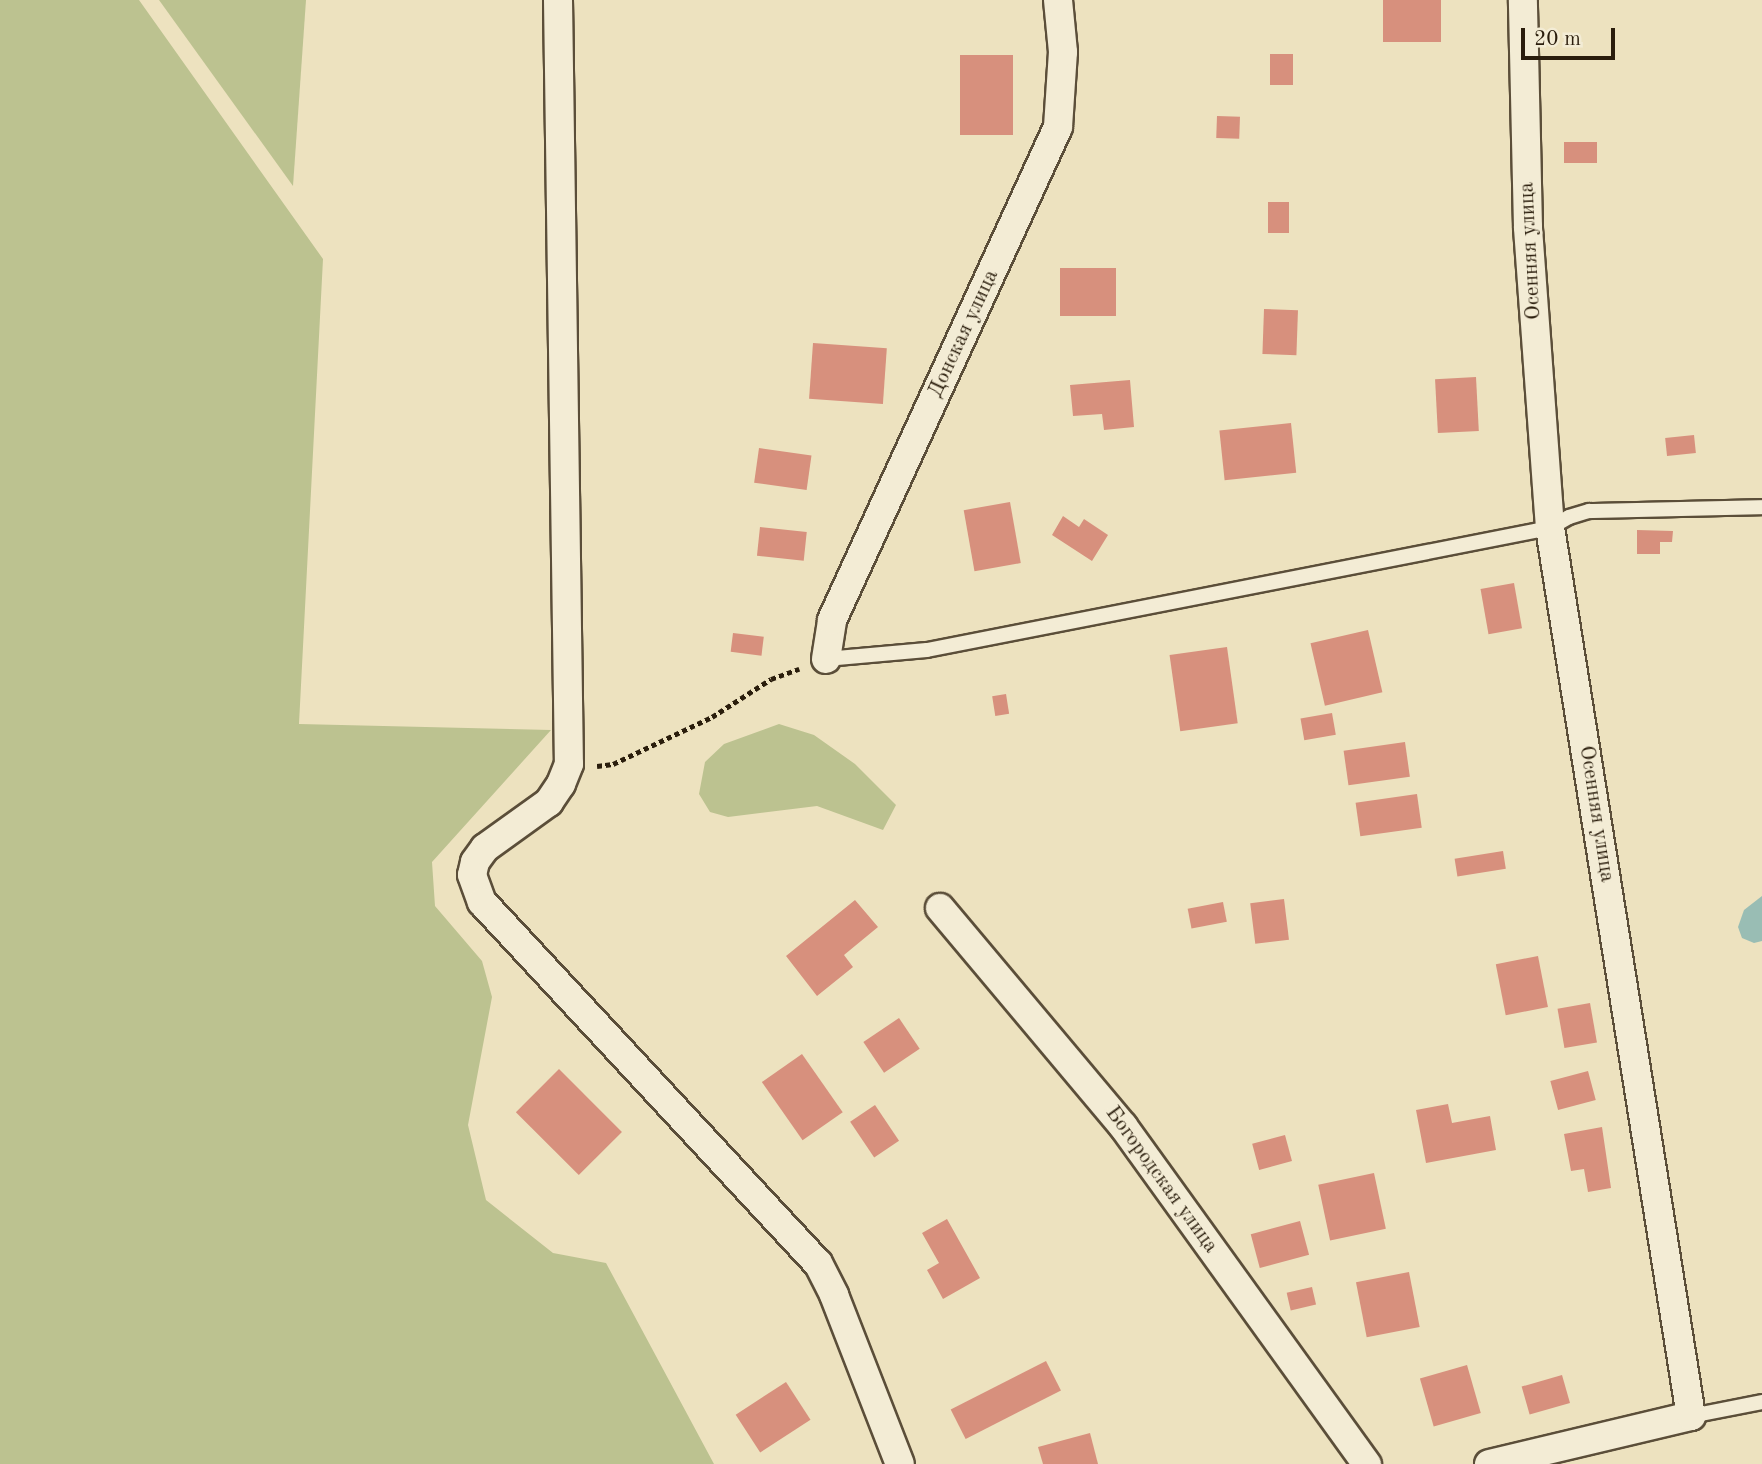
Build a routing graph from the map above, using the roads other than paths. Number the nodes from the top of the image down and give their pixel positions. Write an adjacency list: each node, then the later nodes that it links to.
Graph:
1 (558, 0): 11 (street)
2 (1058, 0): 6 (street, Донская улица)
3 (1523, 0): 5 (street, Осенняя улица)
4 (1762, 506): 5 (lane)
5 (1550, 528): 6 (lane); 9 (street, Осенняя улица)
6 (826, 659)
7 (940, 908): 12 (street, Богородская улица)
8 (1762, 1402): 9 (lane)
9 (1691, 1416): 10 (street)
10 (1539, 1459): 13 (street)
11 (900, 1464)
12 (1367, 1464)
13 (1489, 1464)

